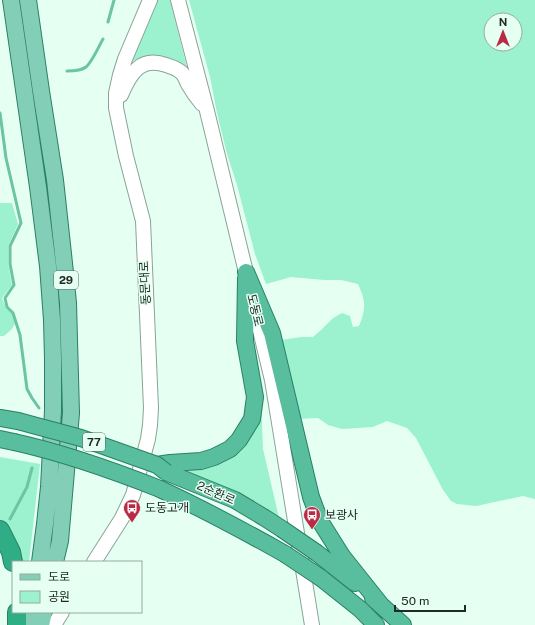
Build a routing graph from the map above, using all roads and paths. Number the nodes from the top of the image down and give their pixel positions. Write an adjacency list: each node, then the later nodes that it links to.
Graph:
1 (10, 0): 13 (main road, 29)
2 (28, 0): 14 (main road, 29)
3 (150, 0): 5 (main road, 동문대로)
4 (178, 0): 6 (main road, 도동로)
5 (116, 108): 6 (main road); 15 (main road, 동문대로)
6 (207, 110): 7 (main road, 도동로)
7 (246, 272): 10 (highway); 16 (highway); 25 (main road, 도동로)
8 (0, 418): 10 (highway, 2순환로 / 77, bridge)
9 (7, 441): 26 (highway, 2순환로 / 77, bridge)
10 (164, 467): 16 (highway, 2순환로 / 77, bridge)
11 (0, 530): 12 (highway)
12 (13, 561)
13 (40, 561)
14 (55, 561)
15 (95, 561)
16 (381, 605): 27 (highway, 2순환로 / 77)
17 (17, 613): 21 (highway)
18 (29, 613): 22 (main road)
19 (44, 613): 23 (main road)
20 (61, 613): 24 (main road)
21 (17, 625)
22 (25, 625)
23 (41, 625)
24 (54, 625)
25 (312, 625)
26 (376, 625)
27 (403, 625)

